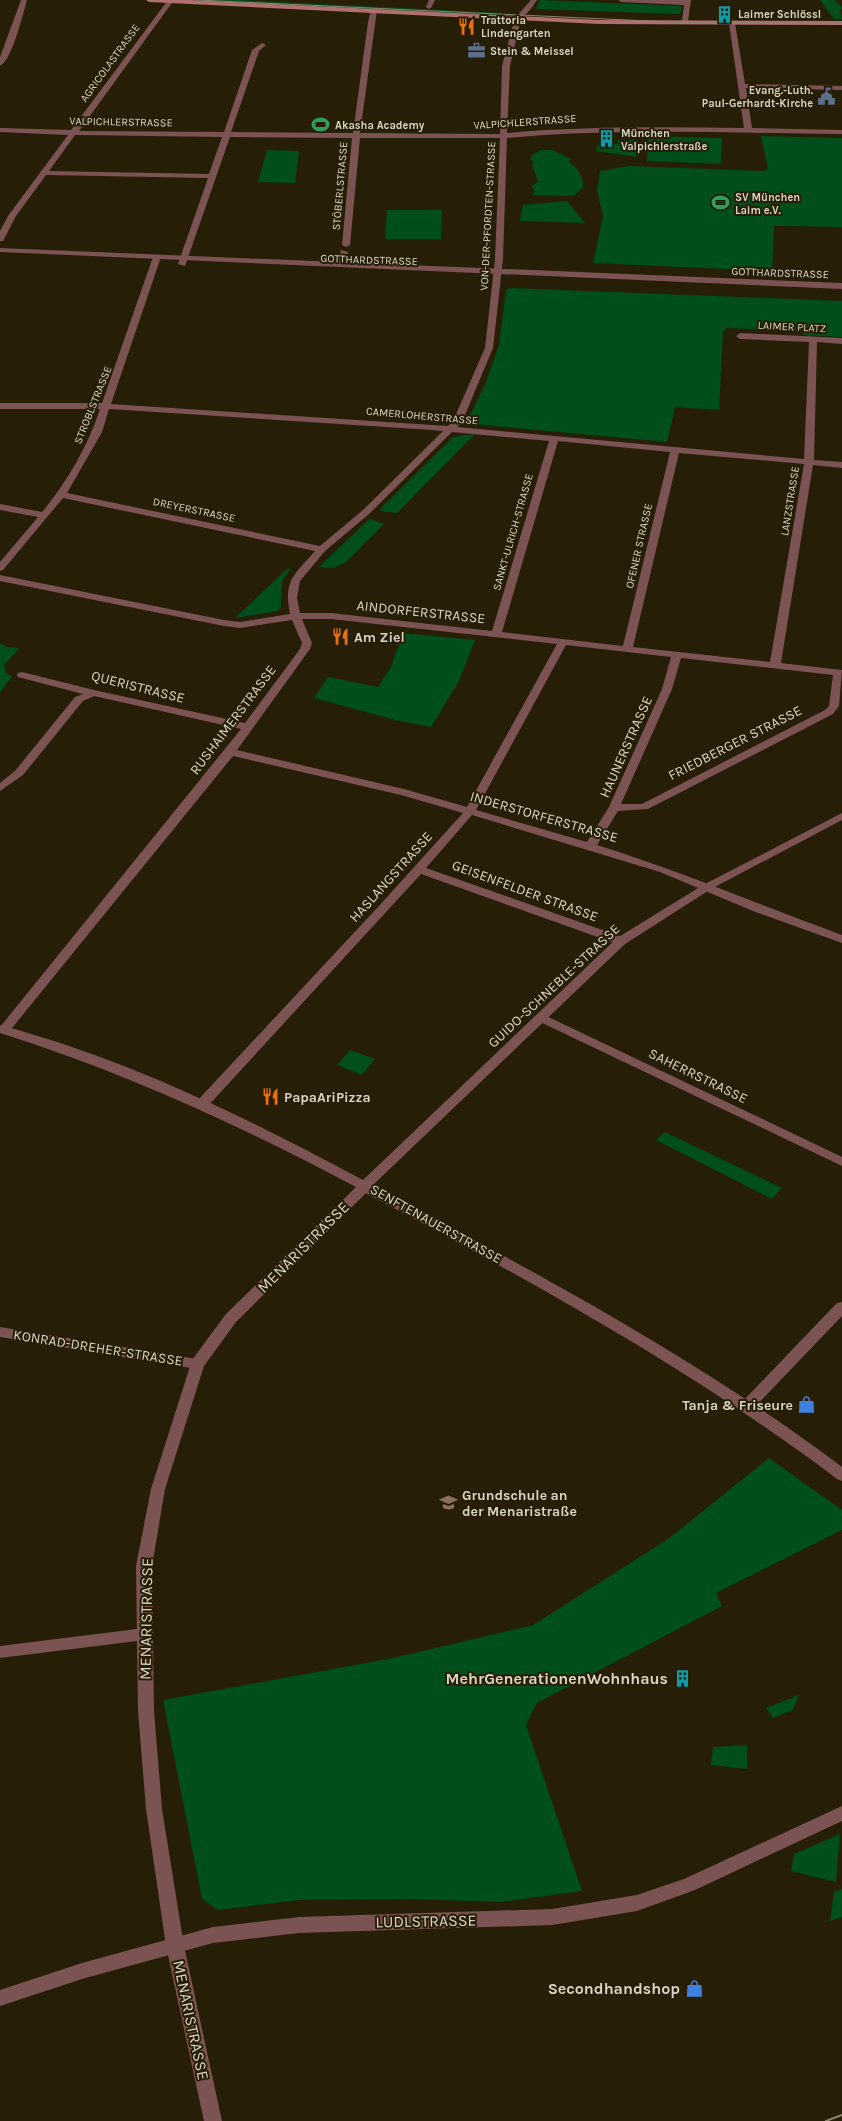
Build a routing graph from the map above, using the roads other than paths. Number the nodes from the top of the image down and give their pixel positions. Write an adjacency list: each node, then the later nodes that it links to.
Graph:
1 (24, 0): 17 (street)
2 (149, 0): 6 (main road)
3 (268, 0): 9 (main road)
4 (534, 0): 10 (street)
5 (621, 0): 7 (street)
6 (171, 1): 9 (main road); 24 (street, AGRICOLASTRASSE)
7 (688, 2): 12 (street)
8 (431, 4): 9 (main road); 10 (main road)
9 (372, 6): 11 (main road); 26 (street, STÖBERLSTRASSE)
10 (525, 12): 11 (street); 12 (main road)
11 (518, 18): 13 (main road); 27 (street, VON-DER-PFORDTEN-STRASSE)
12 (686, 21): 13 (main road)
13 (721, 23): 14 (main road)
14 (732, 23): 15 (main road); 19 (street)
15 (842, 23)
16 (262, 45): 25 (street)
17 (3, 50): 18 (street)
18 (0, 64)
19 (740, 86): 20 (street); 21 (street)
20 (842, 88)
21 (748, 129): 23 (street, VALPICHLERSTRASSE); 27 (street, VALPICHLERSTRASSE)
22 (0, 130): 24 (street, VALPICHLERSTRASSE)
23 (842, 132)
24 (73, 133): 25 (street, VALPICHLERSTRASSE); 28 (street, AGRICOLASTRASSE)
25 (228, 135): 26 (street, VALPICHLERSTRASSE); 29 (street)
26 (356, 136): 27 (street, VALPICHLERSTRASSE); 34 (street, STÖBERLSTRASSE)
27 (504, 137): 35 (street, VON-DER-PFORDTEN-STRASSE)
28 (46, 173): 29 (street); 30 (street, AGRICOLASTRASSE)
29 (213, 176): 33 (street)
30 (0, 239)
31 (0, 250): 32 (street, GOTTHARDSTRASSE)
32 (156, 260): 33 (street, GOTTHARDSTRASSE); 41 (street, STROBLSTRASSE)
33 (183, 261): 34 (street, GOTTHARDSTRASSE); 35 (street, GOTTHARDSTRASSE)
34 (341, 265): 35 (street, GOTTHARDSTRASSE)
35 (497, 274): 36 (street, GOTTHARDSTRASSE); 42 (street, VON-DER-PFORDTEN-STRASSE)
36 (842, 286)
37 (740, 336): 38 (street, LAIMER PLATZ)
38 (813, 340): 39 (street, LAIMER PLATZ); 45 (street, LANZSTRASSE)
39 (842, 341)
40 (0, 406): 41 (street, CAMERLOHERSTRASSE)
41 (108, 406): 42 (street, CAMERLOHERSTRASSE); 47 (street, STROBLSTRASSE)
42 (448, 430): 43 (street, CAMERLOHERSTRASSE); 50 (street, RUSHAIMERSTRASSE)
43 (554, 438): 44 (street, CAMERLOHERSTRASSE); 54 (street, SANKT-ULRICH-STRASSE)
44 (675, 449): 45 (street, CAMERLOHERSTRASSE); 56 (street, OFENER STRASSE)
45 (809, 462): 46 (street, CAMERLOHERSTRASSE); 58 (street, LANZSTRASSE)
46 (842, 465)
47 (61, 495): 49 (street, STROBLSTRASSE); 50 (street, DREYERSTRASSE)
48 (0, 507): 49 (street)
49 (44, 515): 51 (street, STROBLSTRASSE)
50 (322, 550): 53 (street, RUSHAIMERSTRASSE)
51 (0, 568)
52 (0, 578): 53 (street, AINDORFERSTRASSE)
53 (296, 616): 54 (street, AINDORFERSTRASSE); 62 (street, RUSHAIMERSTRASSE)
54 (496, 634): 55 (street, AINDORFERSTRASSE)
55 (563, 642): 56 (street, AINDORFERSTRASSE); 66 (street, HASLANGSTRASSE)
56 (628, 648): 57 (street, AINDORFERSTRASSE)
57 (677, 654): 58 (street, AINDORFERSTRASSE); 65 (street, HAUNERSTRASSE)
58 (775, 665): 59 (street, AINDORFERSTRASSE)
59 (840, 673): 65 (street, FRIEDBERGER STRASSE)
60 (22, 675): 61 (street, QUERISTRASSE)
61 (93, 693): 62 (street, QUERISTRASSE); 64 (street)
62 (247, 727): 63 (street, RUSHAIMERSTRASSE)
63 (230, 752): 66 (street, INDERSTORFERSTRASSE); 74 (street, RUSHAIMERSTRASSE)
64 (0, 788)
65 (615, 808): 68 (street, HAUNERSTRASSE)
66 (470, 811): 68 (street, INDERSTORFERSTRASSE); 69 (street, HASLANGSTRASSE)
67 (842, 816): 70 (street, GUIDO-SCHNEBLE-STRASSE)
68 (590, 846): 70 (street, INDERSTORFERSTRASSE)
69 (419, 869): 72 (street, GEISENFELDER STRASSE); 75 (street, HASLANGSTRASSE)
70 (708, 887): 71 (street, INDERSTORFERSTRASSE); 72 (street, GUIDO-SCHNEBLE-STRASSE)
71 (842, 939)
72 (621, 941): 73 (street, GUIDO-SCHNEBLE-STRASSE)
73 (540, 1017): 76 (street, SAHERRSTRASSE); 77 (street, GUIDO-SCHNEBLE-STRASSE)
74 (2, 1030): 75 (street, SENFTENAUERSTRASSE)
75 (202, 1104): 77 (street, SENFTENAUERSTRASSE)
76 (842, 1162)
77 (366, 1185): 80 (street, MENARISTRASSE); 81 (street, SENFTENAUERSTRASSE)
78 (842, 1307): 81 (street)
79 (0, 1332): 80 (street, KONRAD-DREHER-STRASSE)
80 (197, 1364): 83 (street, MENARISTRASSE)
81 (747, 1406): 82 (street, SENFTENAUERSTRASSE)
82 (842, 1475)
83 (145, 1634): 84 (street); 86 (street, MENARISTRASSE)
84 (0, 1652)
85 (842, 1813): 86 (street, LUDLSTRASSE)
86 (175, 1946): 87 (street, LUDLSTRASSE); 88 (street, MENARISTRASSE)
87 (0, 1998)
88 (213, 2121)

